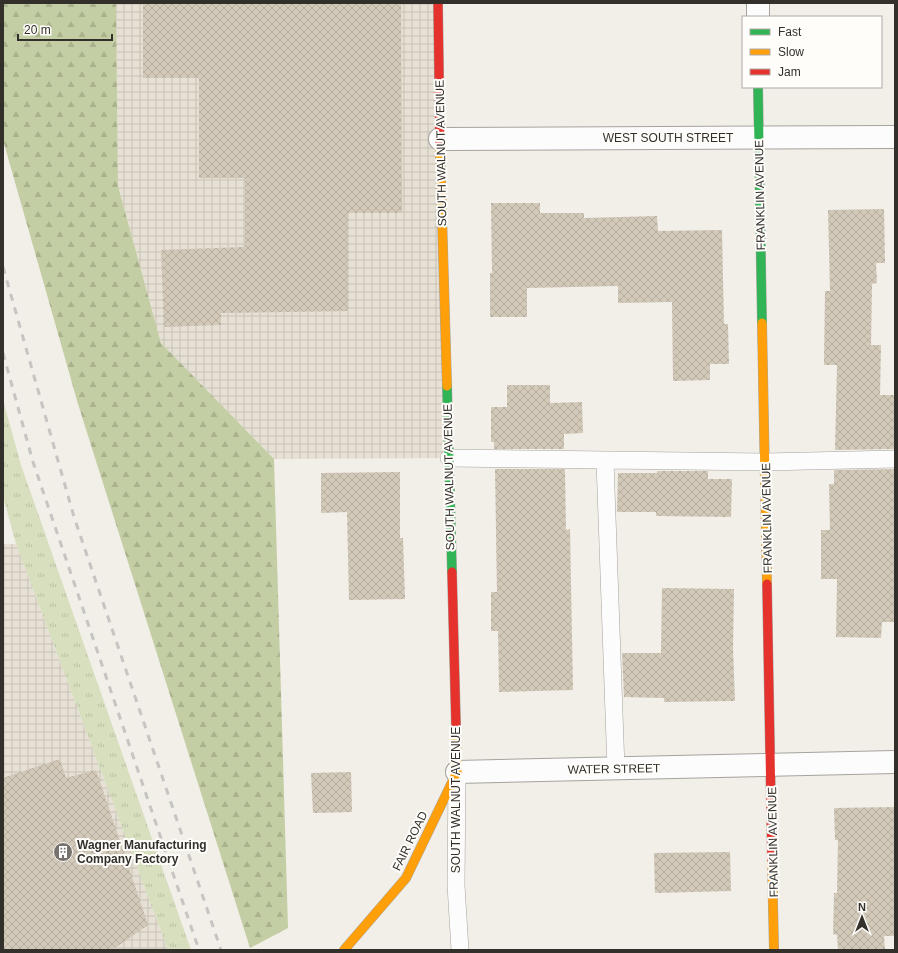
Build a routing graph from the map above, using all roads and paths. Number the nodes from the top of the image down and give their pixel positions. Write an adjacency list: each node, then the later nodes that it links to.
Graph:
1 (438, 3): 7 (main road, SOUTH WALNUT AVENUE)
2 (758, 3): 3 (street)
3 (758, 16)
4 (758, 88): 6 (main road, FRANKLIN AVENUE)
5 (895, 137): 6 (street, WEST SOUTH STREET)
6 (759, 138): 7 (street, WEST SOUTH STREET); 11 (main road, FRANKLIN AVENUE)
7 (440, 139): 8 (main road, SOUTH WALNUT AVENUE)
8 (449, 458): 10 (lane); 15 (main road, SOUTH WALNUT AVENUE)
9 (895, 458): 11 (lane)
10 (605, 461): 11 (lane); 14 (lane)
11 (766, 462): 13 (main road, FRANKLIN AVENUE)
12 (895, 762): 13 (street, WATER STREET)
13 (772, 766): 14 (street, WATER STREET); 18 (main road, FRANKLIN AVENUE)
14 (616, 769): 15 (street, WATER STREET)
15 (457, 772): 16 (main road, FAIR ROAD); 17 (lane, SOUTH WALNUT AVENUE)
16 (344, 950)
17 (460, 950)
18 (774, 950)

